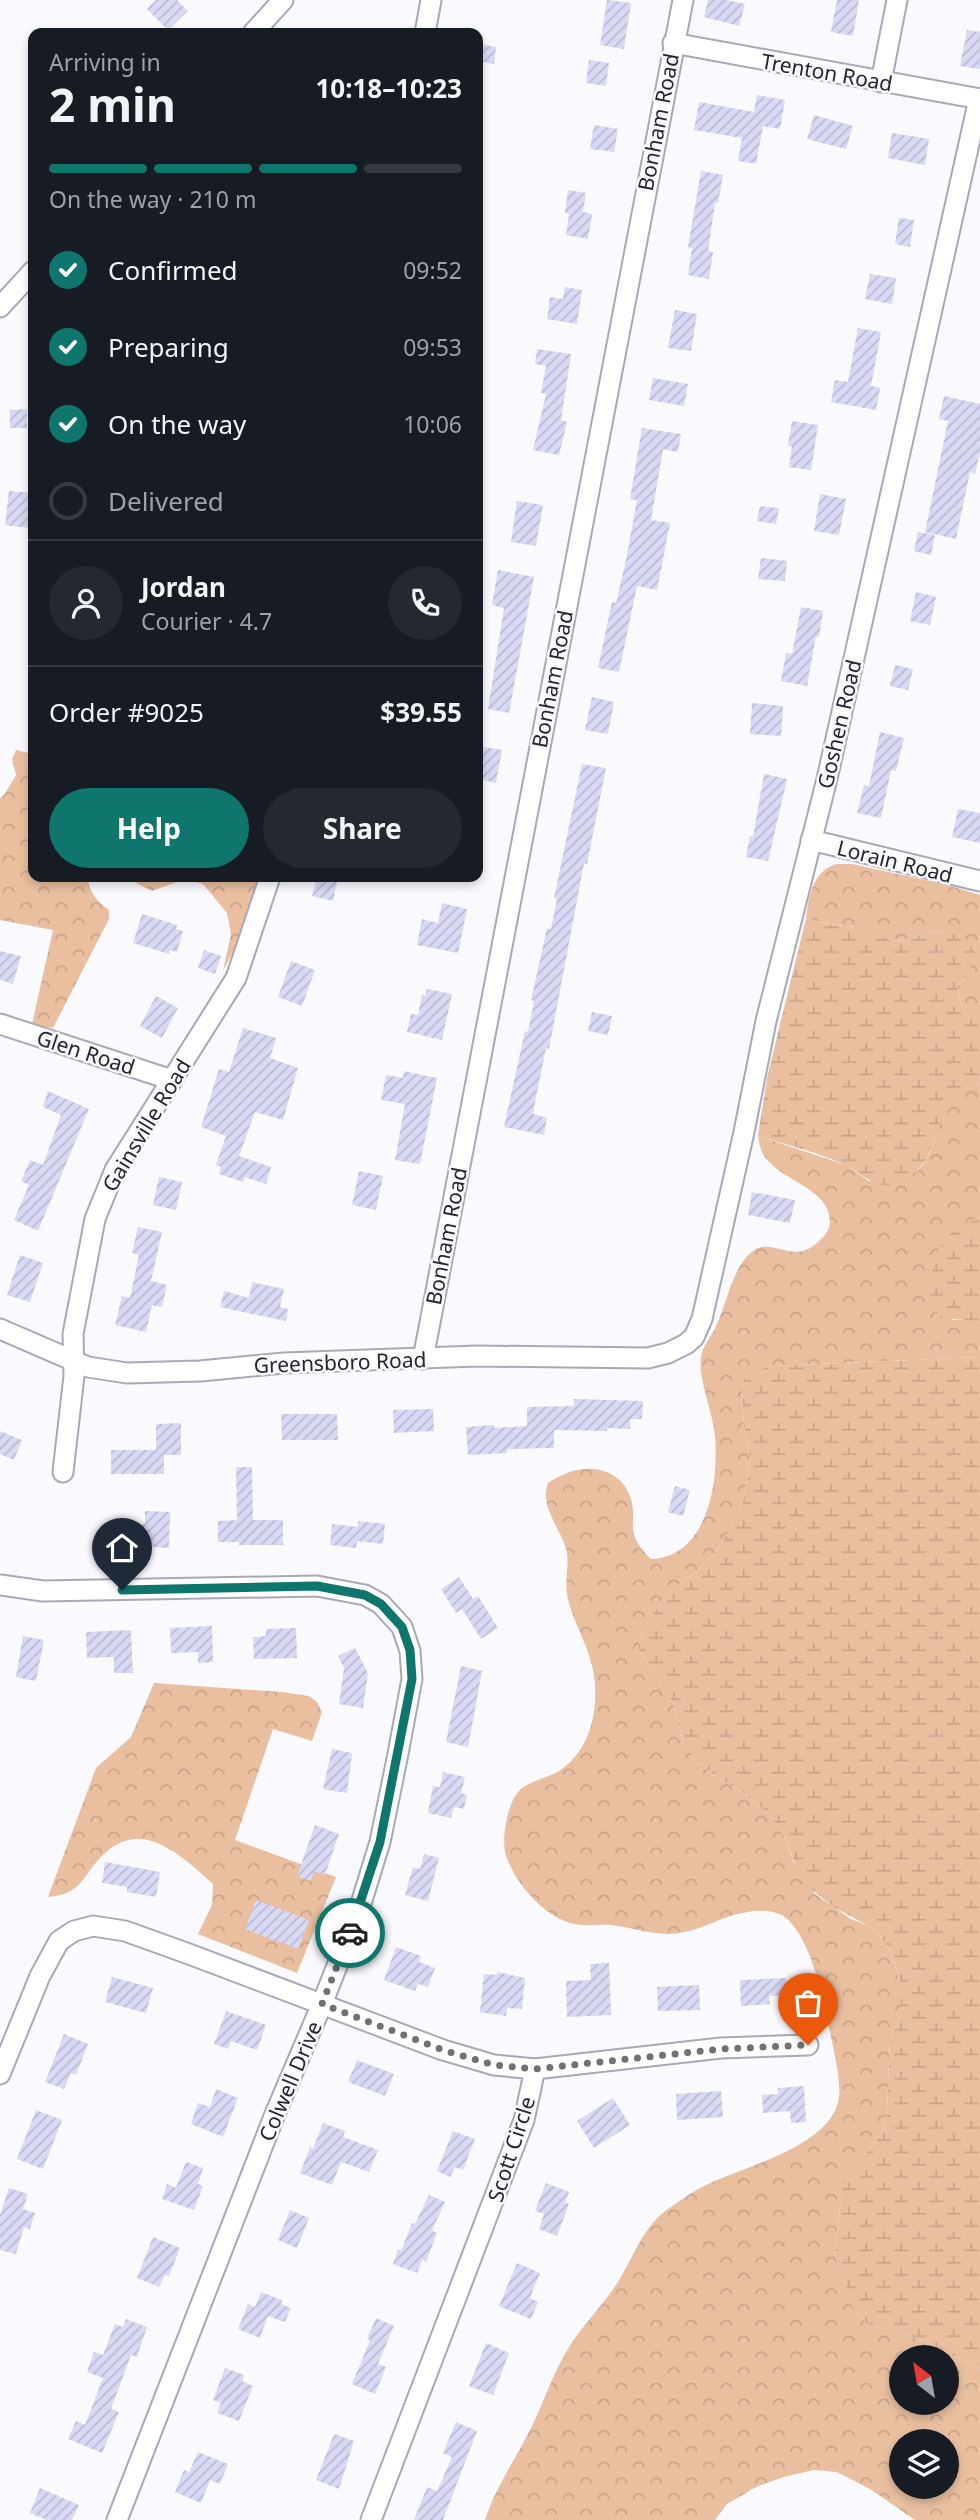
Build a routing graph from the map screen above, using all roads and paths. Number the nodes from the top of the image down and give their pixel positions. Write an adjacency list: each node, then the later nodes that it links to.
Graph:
1 (283, 0): 5 (street)
2 (431, 0): 6 (street)
3 (683, 0): 7 (street, Bonham Road)
4 (897, 0): 8 (street)
5 (258, 28)
6 (426, 28)
7 (673, 43): 8 (street, Trenton Road); 19 (street, Bonham Road)
8 (881, 82): 9 (street, Trenton Road)
9 (980, 99): 12 (street, Goshen Road)
10 (28, 276): 11 (street)
11 (0, 307)
12 (811, 840): 13 (street, Lorain Road); 18 (street, Goshen Road)
13 (980, 881)
14 (268, 882): 16 (street, Gainsville Road)
15 (0, 1024): 16 (street, Glen Road)
16 (172, 1080): 20 (street, Gainsville Road)
17 (0, 1329): 20 (street, Greensboro Road)
18 (687, 1344): 19 (street, Greensboro Road)
19 (423, 1359): 20 (street, Greensboro Road)
20 (74, 1362): 21 (street, Gainsville Road)
21 (63, 1472)
22 (0, 1585): 23 (street, Colwell Drive)
23 (322, 2004): 25 (street, Scott Circle); 26 (street, Scott Circle); 27 (street, Colwell Drive)
24 (808, 2045): 25 (street)
25 (535, 2069): 28 (street, Scott Circle)
26 (0, 2074)
27 (117, 2520)
28 (371, 2520)

